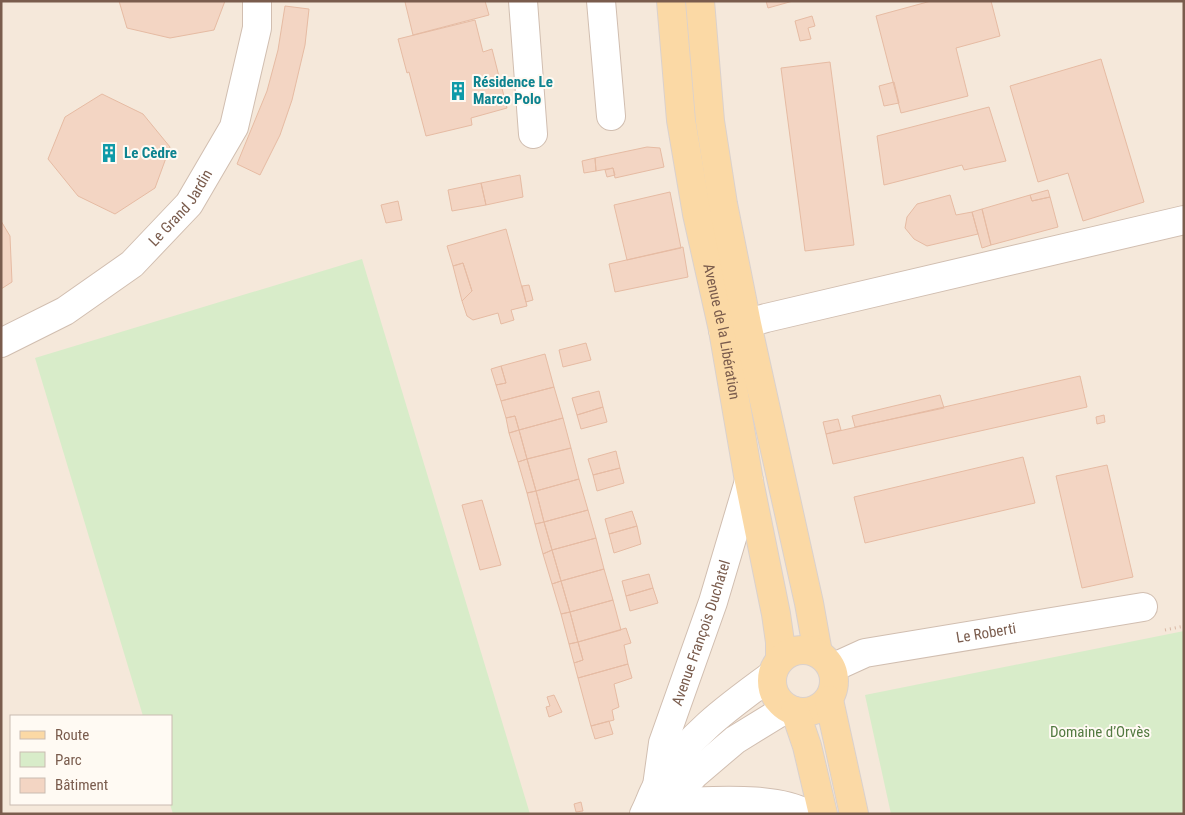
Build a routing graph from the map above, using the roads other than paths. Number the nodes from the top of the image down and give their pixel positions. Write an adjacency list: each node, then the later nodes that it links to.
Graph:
1 (257, 1): 10 (street, Le Grand Jardin)
2 (523, 1): 7 (street)
3 (601, 1): 6 (street)
4 (671, 1): 9 (main road, Avenue de la Libération)
5 (700, 1): 9 (main road, Avenue de la Libération)
6 (611, 116)
7 (533, 134)
8 (1184, 220): 9 (street)
9 (735, 327): 11 (main road, Avenue de la Libération); 13 (main road, Avenue de la Libération)
10 (1, 343)
11 (749, 481): 14 (main road, Avenue de la Libération); 17 (street, Avenue François Duchatel)
12 (1142, 608): 13 (street, Le Roberti)
13 (825, 661): 14 (main road); 15 (main road)
14 (776, 668): 16 (main road); 17 (street, Avenue François Duchatel)
15 (829, 700): 16 (main road); 21 (main road)
16 (791, 710): 17 (street, Avenue François Duchatel); 20 (main road)
17 (659, 800): 18 (street, Avenue François Duchatel); 19 (street)
18 (644, 814)
19 (807, 814)
20 (823, 814)
21 (854, 814)

